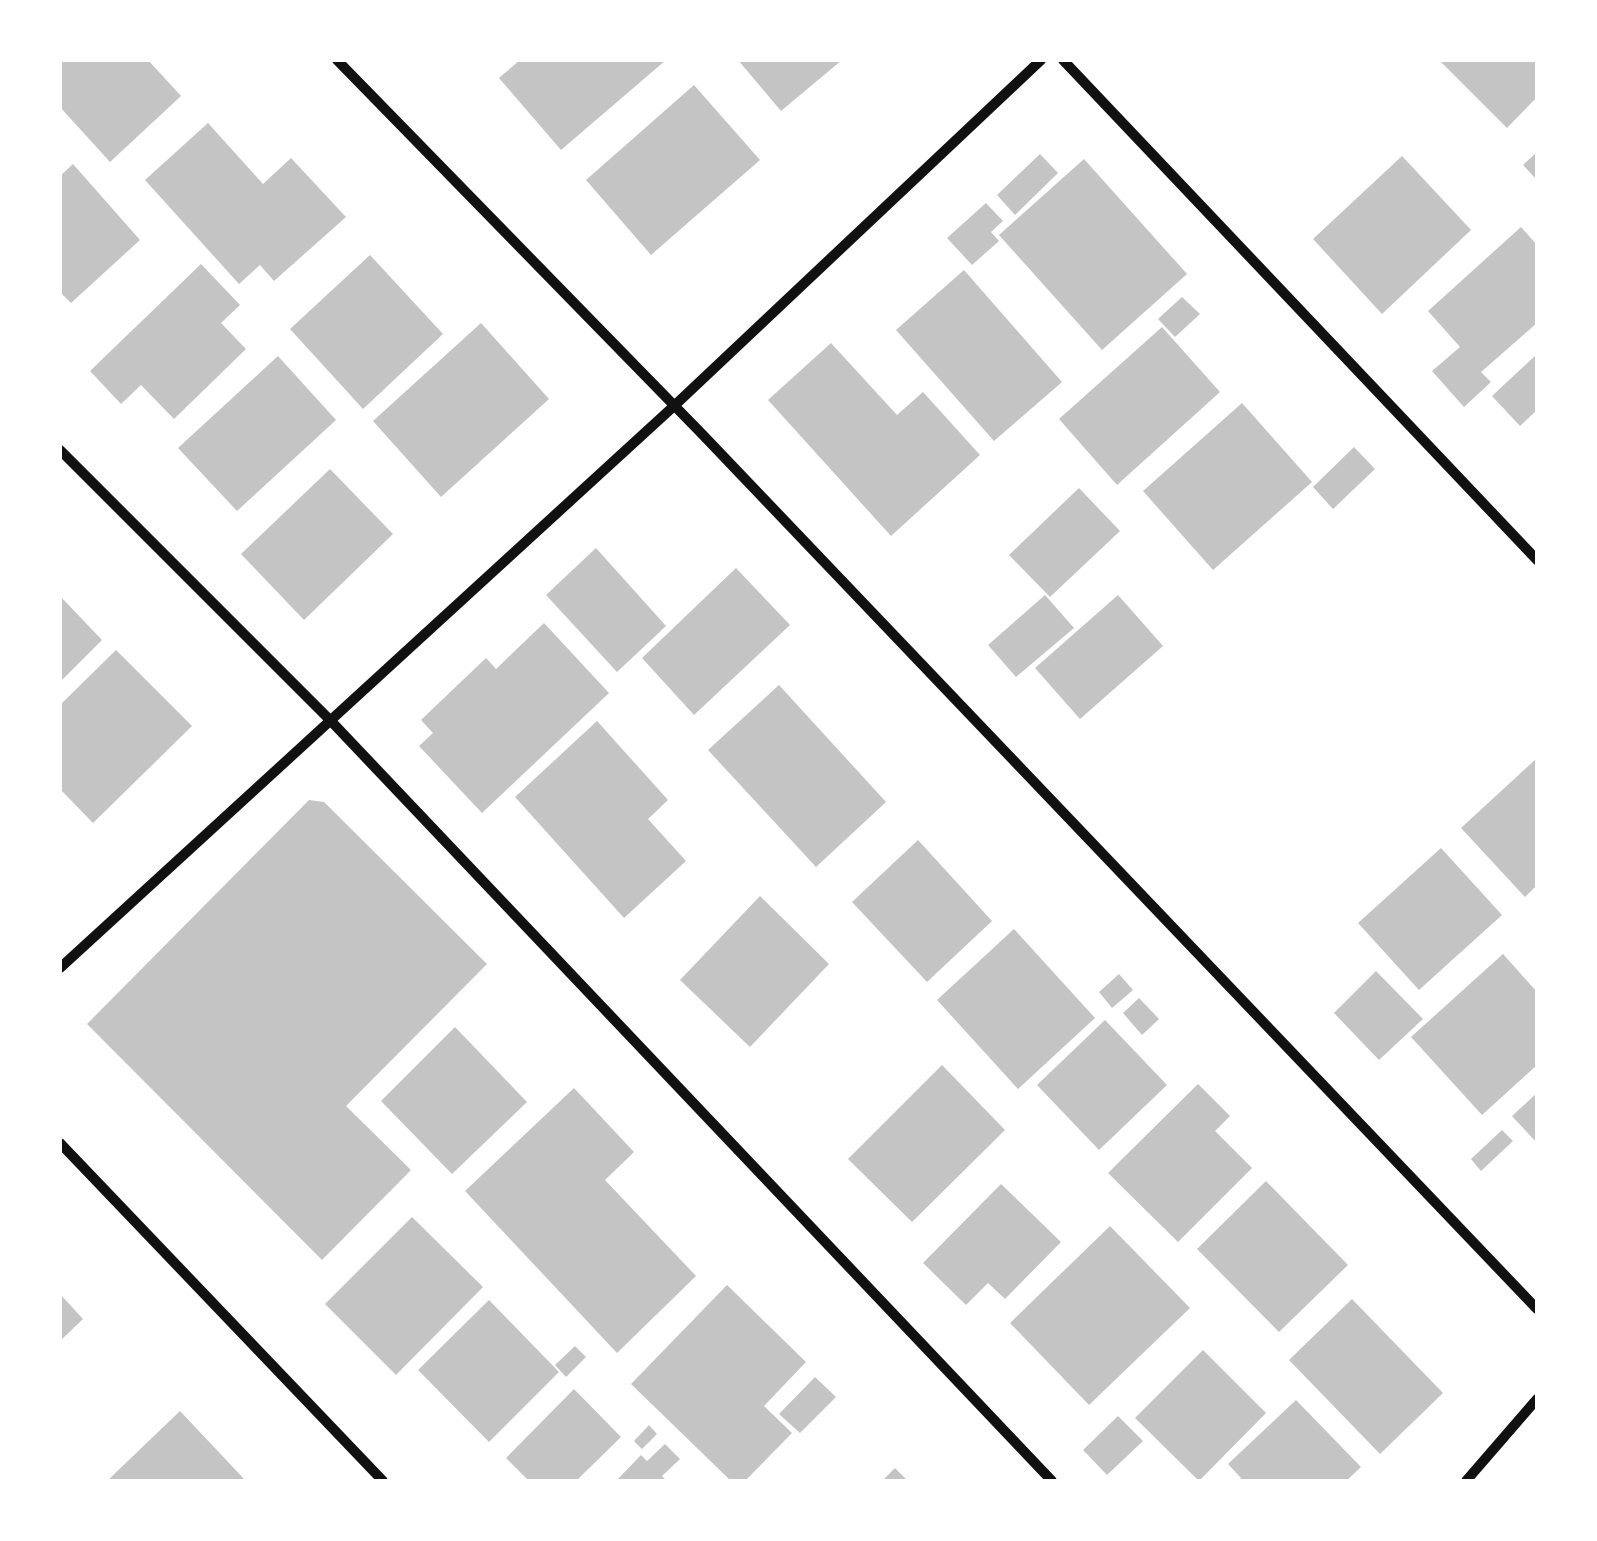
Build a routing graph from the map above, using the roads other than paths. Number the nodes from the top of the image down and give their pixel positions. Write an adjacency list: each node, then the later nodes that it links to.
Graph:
1 (337, 60): 4 (street)
2 (1041, 60): 4 (street)
3 (1064, 60): 6 (street)
4 (674, 406): 7 (street); 10 (street)
5 (60, 450): 7 (street)
6 (1537, 560)
7 (330, 720): 8 (street); 13 (street)
8 (60, 968)
9 (60, 1143): 12 (street)
10 (1537, 1309)
11 (1537, 1399): 14 (street)
12 (382, 1481)
13 (1052, 1481)
14 (1466, 1481)

